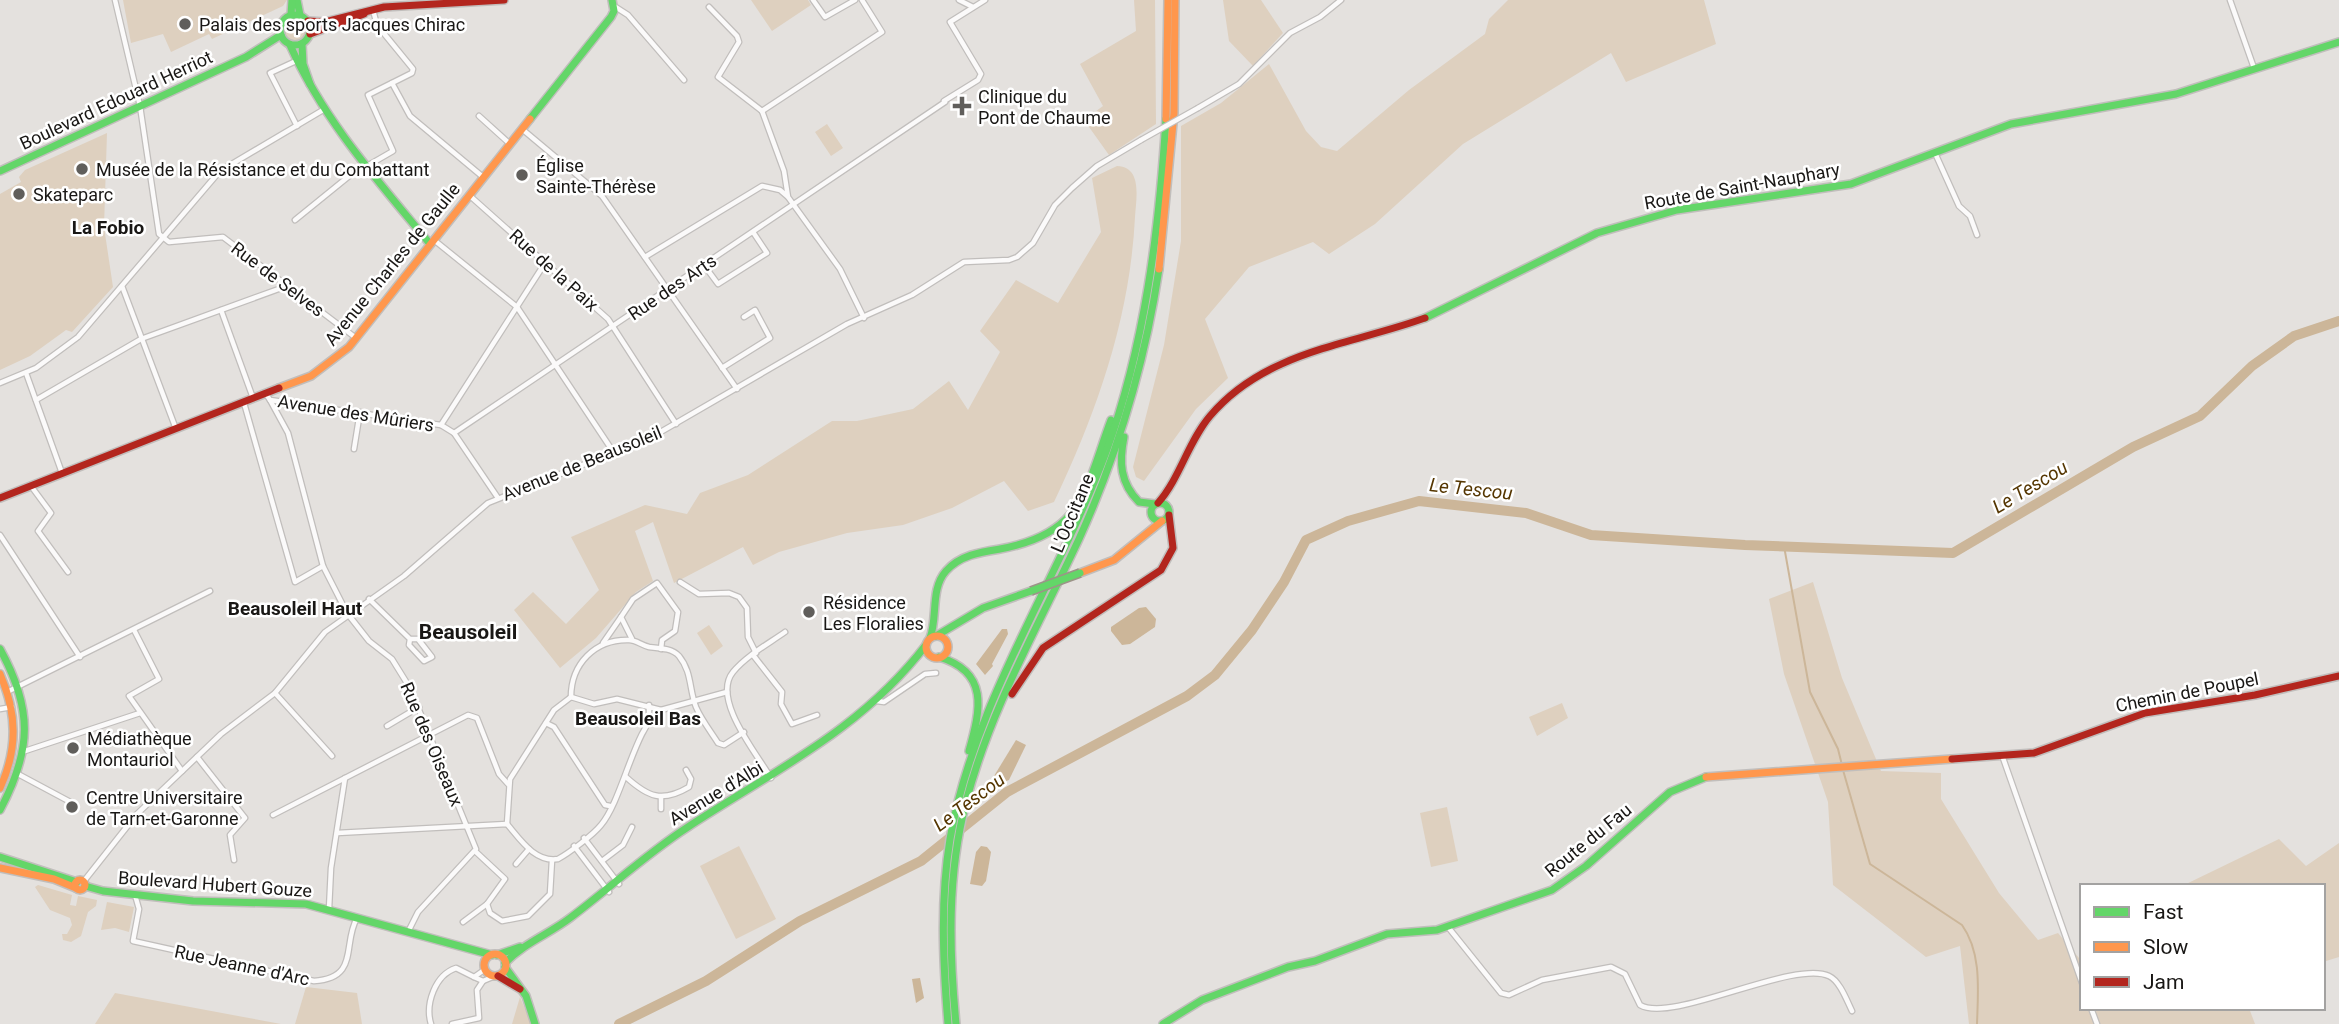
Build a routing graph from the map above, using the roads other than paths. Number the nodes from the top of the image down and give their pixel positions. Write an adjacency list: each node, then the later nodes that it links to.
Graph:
1 (115, 0): 32 (street)
2 (294, 0): 18 (main road); 19 (main road)
3 (504, 0): 13 (main road)
4 (813, 0): 5 (street)
5 (855, 0)
6 (862, 0): 34 (street)
7 (959, 0): 16 (street)
8 (985, 0): 16 (street)
9 (1168, 0): 67 (main road, L'Occitane)
10 (1175, 0): 67 (main road, L'Occitane)
11 (1342, 0): 60 (street, Avenue de Beausoleil, bridge)
12 (2230, 0): 28 (street)
13 (436, 2): 17 (main road)
14 (613, 3): 29 (street); 37 (main road, Avenue Charles de Gaulle)
15 (709, 7): 34 (street)
16 (974, 7): 45 (street, Rue des Arts)
17 (373, 9): 20 (main road); 21 (main road); 30 (street)
18 (291, 15): 19 (main road); 22 (main road)
19 (300, 15): 20 (main road)
20 (308, 21): 21 (main road)
21 (310, 34): 25 (main road)
22 (281, 35): 24 (main road); 26 (main road, Boulevard Edouard Herriot)
23 (2339, 41): 28 (main road, Route de Saint-Nauphary)
24 (288, 44): 25 (main road); 26 (main road, Boulevard Edouard Herriot); 27 (main road)
25 (302, 44): 31 (main road)
26 (246, 57): 32 (main road, Boulevard Edouard Herriot)
27 (296, 61): 31 (main road); 36 (street)
28 (2254, 68): 39 (main road, Route de Saint-Nauphary)
29 (684, 80)
30 (392, 83): 40 (street); 42 (street)
31 (318, 102): 33 (main road)
32 (140, 106): 41 (main road, Boulevard Edouard Herriot); 49 (street)
33 (323, 110): 36 (street); 40 (main road)
34 (762, 111): 44 (street)
35 (479, 116): 38 (street)
36 (297, 126): 49 (street)
37 (522, 130): 38 (main road, Avenue Charles de Gaulle); 51 (street)
38 (510, 144): 42 (main road, Avenue Charles de Gaulle)
39 (1935, 153): 48 (street); 82 (main road, Route de Saint-Nauphary)
40 (366, 164): 46 (street); 50 (main road)
41 (0, 171)
42 (483, 177): 43 (main road, Avenue Charles de Gaulle)
43 (469, 195): 50 (main road, Avenue Charles de Gaulle); 52 (street, Rue de la Paix)
44 (788, 197): 45 (street); 51 (street)
45 (793, 204): 47 (street, Rue des Arts); 60 (street)
46 (295, 220)
47 (753, 232): 53 (street, Rue des Arts); 53 (street)
48 (1977, 235)
49 (163, 239): 54 (street); 55 (street, Rue de Selves)
50 (432, 242): 57 (street); 62 (main road, Avenue Charles de Gaulle)
51 (645, 257): 56 (street)
52 (545, 263): 57 (street); 61 (street, Rue de la Paix)
53 (704, 265): 56 (street, Rue des Arts)
54 (121, 285): 63 (street); 66 (street)
55 (288, 286): 58 (street); 62 (street, Rue de Selves)
56 (668, 289): 61 (street, Rue des Arts); 65 (street)
57 (517, 307): 64 (street); 76 (street)
58 (221, 310): 63 (street); 71 (street)
59 (744, 317): 65 (street)
60 (864, 318): 69 (street, Avenue de Beausoleil)
61 (614, 326): 64 (street, Rue des Arts); 75 (street, Rue de la Paix)
62 (356, 338): 70 (main road, Avenue Charles de Gaulle)
63 (141, 339): 72 (street); 77 (street)
64 (555, 366): 78 (street, Rue des Arts); 80 (street)
65 (722, 368): 69 (street)
66 (26, 373): 68 (street); 72 (street)
67 (1132, 380): 86 (main road); 104 (main road); 135 (main road, L'Occitane); 148 (main road, L'Occitane)
68 (0, 383)
69 (737, 389): 75 (street, Avenue de Beausoleil)
70 (268, 397): 71 (main road, Avenue Charles de Gaulle); 74 (street, Avenue des Mûriers); 92 (street, Rue des Oiseaux)
71 (253, 398): 73 (main road, Avenue Charles de Gaulle)
72 (36, 400): 81 (street)
73 (244, 403): 77 (main road, Avenue Charles de Gaulle); 92 (street)
74 (360, 412): 76 (street, Avenue des Mûriers); 79 (street)
75 (676, 424): 80 (street, Avenue de Beausoleil)
76 (441, 425): 78 (street, Avenue des Mûriers)
77 (176, 429): 81 (main road, Avenue Charles de Gaulle)
78 (454, 433): 85 (street, Avenue des Mûriers)
79 (354, 449)
80 (614, 453): 85 (street, Avenue de Beausoleil)
81 (62, 473): 83 (main road, Avenue Charles de Gaulle)
82 (1174, 481): 86 (main road, Route de Saint-Nauphary); 87 (main road, Route de Saint-Nauphary)
83 (32, 486): 84 (main road, Avenue Charles de Gaulle); 93 (street)
84 (0, 498)
85 (498, 498): 96 (street, Avenue de Beausoleil)
86 (1156, 504): 87 (main road); 88 (main road, Route de Saint-Nauphary)
87 (1169, 512): 89 (main road); 135 (main road, Route de Saint-Nauphary)
88 (1151, 515): 89 (main road); 91 (main road)
89 (1162, 521): 91 (main road)
90 (0, 535): 111 (street)
91 (1138, 540): 99 (main road, bridge)
92 (323, 566): 97 (street, Rue des Oiseaux)
93 (68, 572)
94 (680, 582): 109 (street)
95 (211, 590): 100 (street)
96 (369, 599): 97 (street, Avenue de Beausoleil); 102 (street)
97 (346, 613): 119 (street, Avenue de Beausoleil); 124 (street, Rue des Oiseaux)
98 (621, 617): 103 (street); 105 (street); 108 (street)
99 (957, 623): 104 (main road); 106 (main road)
100 (134, 630): 111 (street); 128 (street)
101 (785, 632): 109 (street)
102 (410, 639): 102 (street)
103 (633, 640): 105 (street); 108 (street)
104 (931, 640): 106 (main road); 110 (main road); 112 (main road, Avenue d'Albi)
105 (603, 643): 120 (street)
106 (948, 645): 110 (main road)
107 (0, 649): 116 (main road)
108 (661, 649): 122 (street)
109 (755, 654): 118 (street); 129 (street)
110 (937, 657): 112 (main road, Avenue d'Albi); 148 (main road)
111 (80, 658): 116 (street)
112 (914, 663): 121 (main road, Avenue d'Albi)
113 (936, 673): 121 (street)
114 (0, 674): 117 (main road)
115 (2339, 676): 139 (main road, Chemin de Poupel)
116 (19, 687): 117 (street); 136 (main road)
117 (9, 691): 125 (main road)
118 (727, 692): 122 (street); 133 (street)
119 (275, 694): 137 (street); 138 (street, Avenue de Beausoleil)
120 (571, 697): 123 (street); 131 (street)
121 (877, 700): 145 (main road, Avenue d'Albi)
122 (695, 701): 127 (street); 133 (street)
123 (649, 705): 127 (street); 130 (street)
124 (419, 706): 132 (street); 134 (street, Rue des Oiseaux)
125 (13, 707): 126 (street); 147 (main road)
126 (0, 709)
127 (661, 710): 130 (street)
128 (140, 713): 136 (street); 141 (street)
129 (817, 715)
130 (649, 719): 143 (street)
131 (546, 723): 146 (street); 151 (street)
132 (387, 726)
133 (744, 732): 145 (street)
134 (431, 734): 144 (street); 146 (street); 155 (street, Rue des Oiseaux)
135 (988, 737): 194 (main road, L'Occitane)
136 (25, 751): 142 (main road)
137 (332, 756)
138 (197, 757): 141 (street, Avenue de Beausoleil); 164 (street)
139 (2003, 758): 177 (main road, Route du Fau); 186 (street)
140 (686, 770): 149 (street)
141 (182, 771): 170 (street, Avenue de Beausoleil)
142 (18, 774): 150 (street); 153 (main road)
143 (626, 777): 149 (street); 151 (street)
144 (345, 778): 154 (street); 158 (street)
145 (771, 778): 169 (main road, Avenue d'Albi)
146 (508, 784): 156 (street)
147 (0, 788)
148 (959, 798): 193 (main road, L'Occitane)
149 (660, 799): 152 (street)
150 (76, 805)
151 (610, 806): 159 (street)
152 (661, 808)
153 (0, 810)
154 (273, 815)
155 (467, 824): 156 (street); 158 (street); 162 (street, Rue des Oiseaux)
156 (507, 824): 161 (street)
157 (632, 827): 166 (street)
158 (337, 832): 174 (street)
159 (584, 838): 160 (street); 166 (street)
160 (574, 846): 165 (street); 171 (street)
161 (529, 849): 165 (street); 167 (street)
162 (476, 852): 173 (street, Rue des Oiseaux); 178 (street)
163 (0, 857): 170 (main road, Boulevard Hubert Gouze)
164 (234, 860)
165 (552, 860): 173 (street)
166 (602, 861): 169 (street)
167 (516, 864)
168 (0, 868): 170 (main road, Boulevard Hubert Gouze)
169 (618, 882): 171 (main road, Avenue d'Albi)
170 (80, 884): 172 (main road, Boulevard Hubert Gouze)
171 (608, 890): 179 (main road, Avenue d'Albi)
172 (134, 895): 174 (main road, Boulevard Hubert Gouze); 175 (street, Rue Jeanne d'Arc)
173 (487, 904): 176 (street, Rue des Oiseaux)
174 (329, 909): 175 (main road, Boulevard Hubert Gouze)
175 (357, 918): 178 (main road, Boulevard Hubert Gouze)
176 (463, 922)
177 (1448, 927): 189 (street); 195 (main road, Route du Fau)
178 (408, 932): 180 (main road, Boulevard Hubert Gouze)
179 (531, 943): 181 (main road, Avenue d'Albi); 182 (main road, Avenue d'Albi)
180 (464, 948): 181 (main road, Boulevard Hubert Gouze); 183 (main road, Boulevard Hubert Gouze)
181 (494, 955): 182 (main road); 183 (main road)
182 (505, 965): 184 (main road, Avenue d'Albi); 188 (main road)
183 (484, 968): 184 (main road, Boulevard Hubert Gouze); 185 (street)
184 (497, 976): 187 (street); 188 (main road, Boulevard Hubert Gouze)
185 (474, 977): 187 (street); 190 (street)
186 (2080, 977)
187 (482, 981): 191 (street)
188 (526, 996): 192 (main road)
189 (1852, 1012)
190 (431, 1024)
191 (452, 1024)
192 (535, 1024)
193 (948, 1024)
194 (956, 1024)
195 (1163, 1024)

